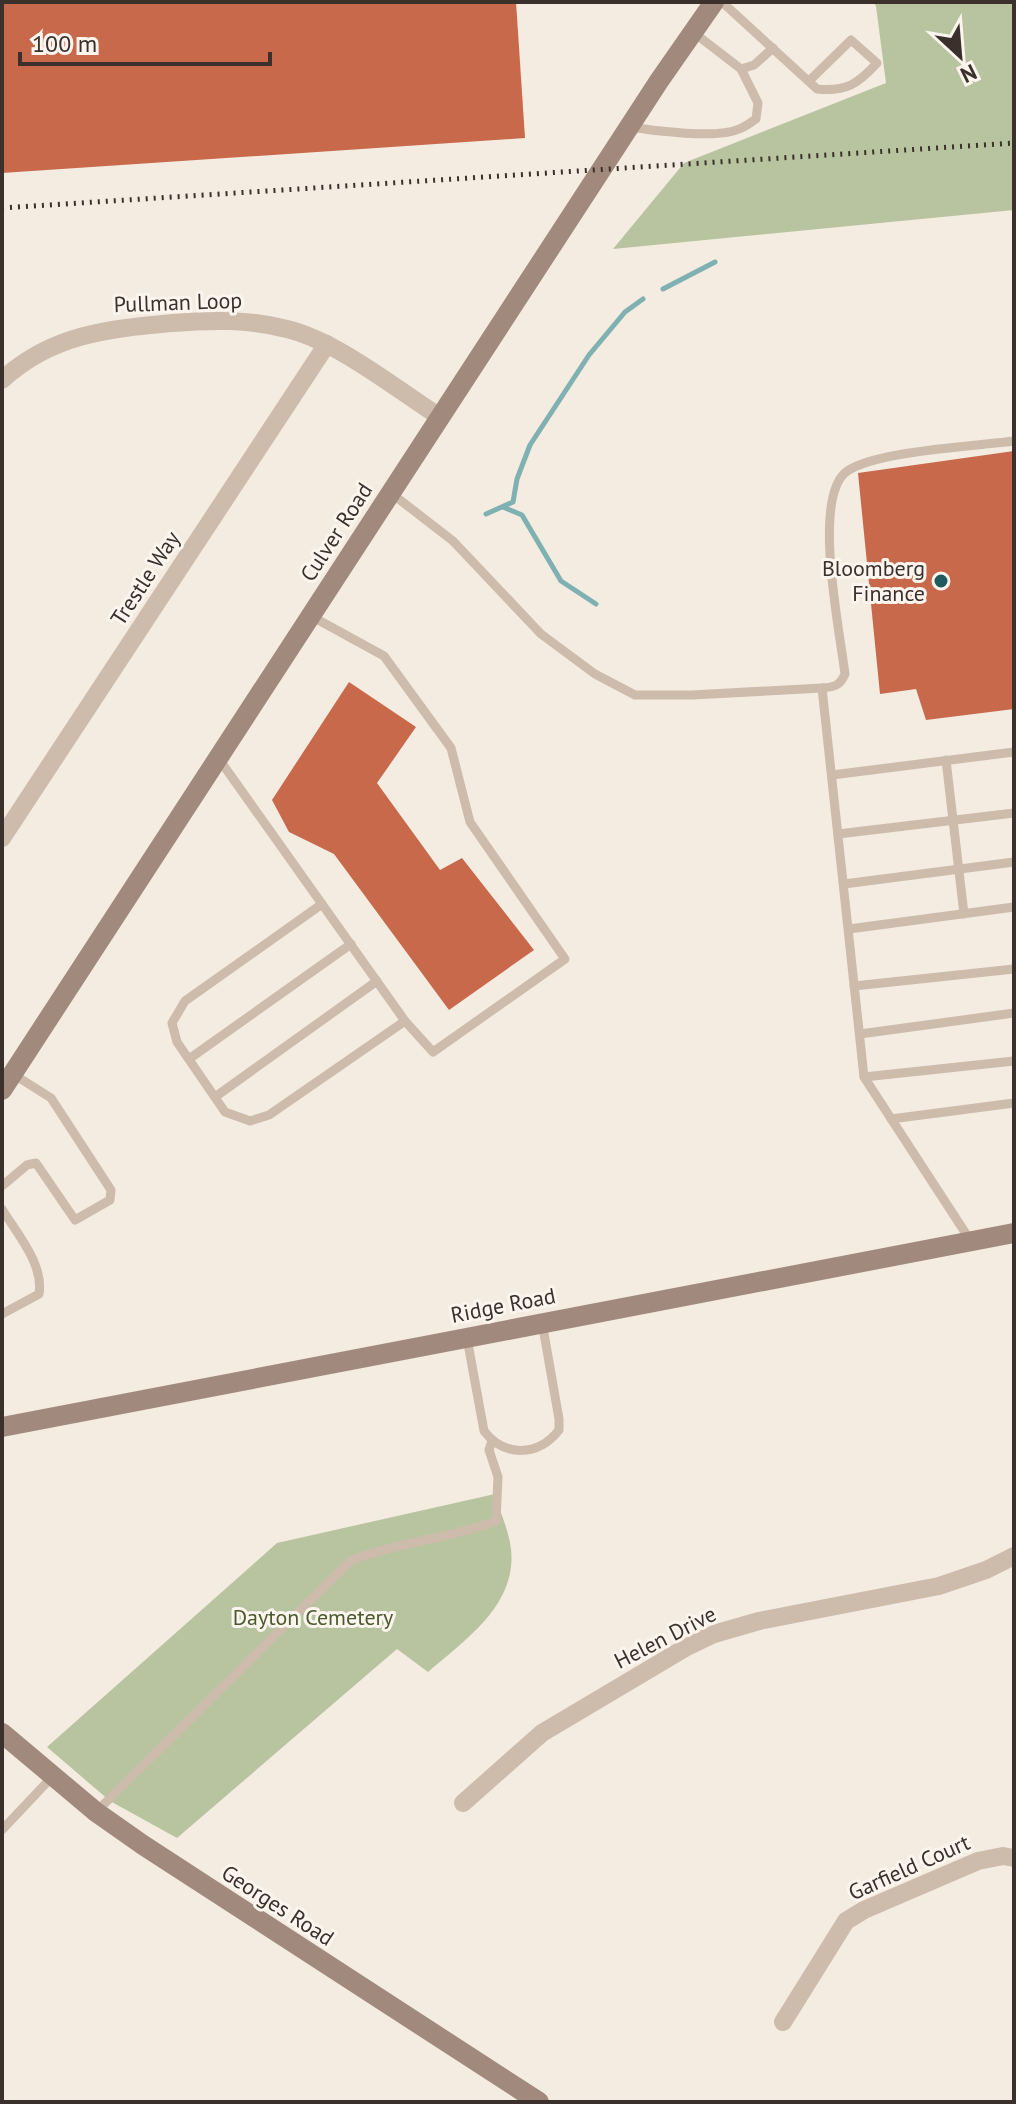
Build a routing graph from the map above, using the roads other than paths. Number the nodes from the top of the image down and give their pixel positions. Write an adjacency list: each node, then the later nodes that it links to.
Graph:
1 (714, 2): 3 (street, Culver Road)
2 (722, 2): 4 (lane)
3 (693, 32): 5 (lane); 7 (street, Culver Road)
4 (773, 48): 5 (lane); 6 (lane)
5 (741, 69): 7 (lane)
6 (809, 81): 6 (lane)
7 (630, 127): 10 (street, Culver Road)
8 (327, 344): 9 (street, Pullman Loop); 10 (street, Pullman Loop); 22 (street, Trestle Way)
9 (2, 380)
10 (440, 417): 12 (street, Culver Road)
11 (1014, 441): 14 (lane)
12 (391, 493): 13 (street, Culver Road); 14 (lane)
13 (311, 616): 16 (street, Culver Road); 35 (lane)
14 (822, 688): 18 (lane)
15 (1014, 752): 17 (lane)
16 (218, 758): 26 (lane); 40 (street, Culver Road)
17 (946, 760): 18 (lane); 20 (lane)
18 (832, 775): 21 (lane)
19 (1014, 813): 20 (lane)
20 (953, 821): 21 (lane); 24 (lane)
21 (838, 834): 25 (lane)
22 (2, 838)
23 (1014, 862): 24 (lane)
24 (959, 869): 25 (lane); 28 (lane)
25 (844, 884): 29 (lane)
26 (322, 904): 30 (lane); 37 (lane)
27 (1014, 907): 28 (lane)
28 (964, 914): 29 (lane)
29 (849, 929): 33 (lane)
30 (351, 944): 32 (lane); 37 (lane)
31 (1014, 969): 33 (lane)
32 (377, 981): 35 (lane); 41 (lane)
33 (854, 986): 36 (lane)
34 (1014, 1013): 36 (lane)
35 (405, 1021): 41 (lane)
36 (860, 1034): 39 (lane)
37 (189, 1059): 41 (lane)
38 (1014, 1061): 39 (lane)
39 (864, 1077): 43 (lane)
40 (7, 1082): 44 (lane)
41 (215, 1097)
42 (1014, 1103): 43 (lane)
43 (891, 1119): 47 (lane)
44 (2, 1186)
45 (2, 1209): 48 (lane)
46 (1014, 1233): 47 (street, Ridge Road)
47 (970, 1240): 49 (street, Ridge Road)
48 (2, 1314)
49 (542, 1322): 50 (street, Ridge Road); 52 (lane)
50 (467, 1337): 51 (street, Ridge Road); 52 (lane)
51 (2, 1426)
52 (492, 1441): 57 (lane)
53 (1014, 1556): 56 (street, Helen Drive)
54 (5, 1740): 55 (street, Georges Road)
55 (52, 1777): 57 (street, Georges Road); 58 (lane)
56 (463, 1803)
57 (96, 1812): 61 (street, Georges Road)
58 (2, 1830)
59 (1014, 1858): 60 (street, Garfield Court)
60 (783, 2022)
61 (539, 2102)

